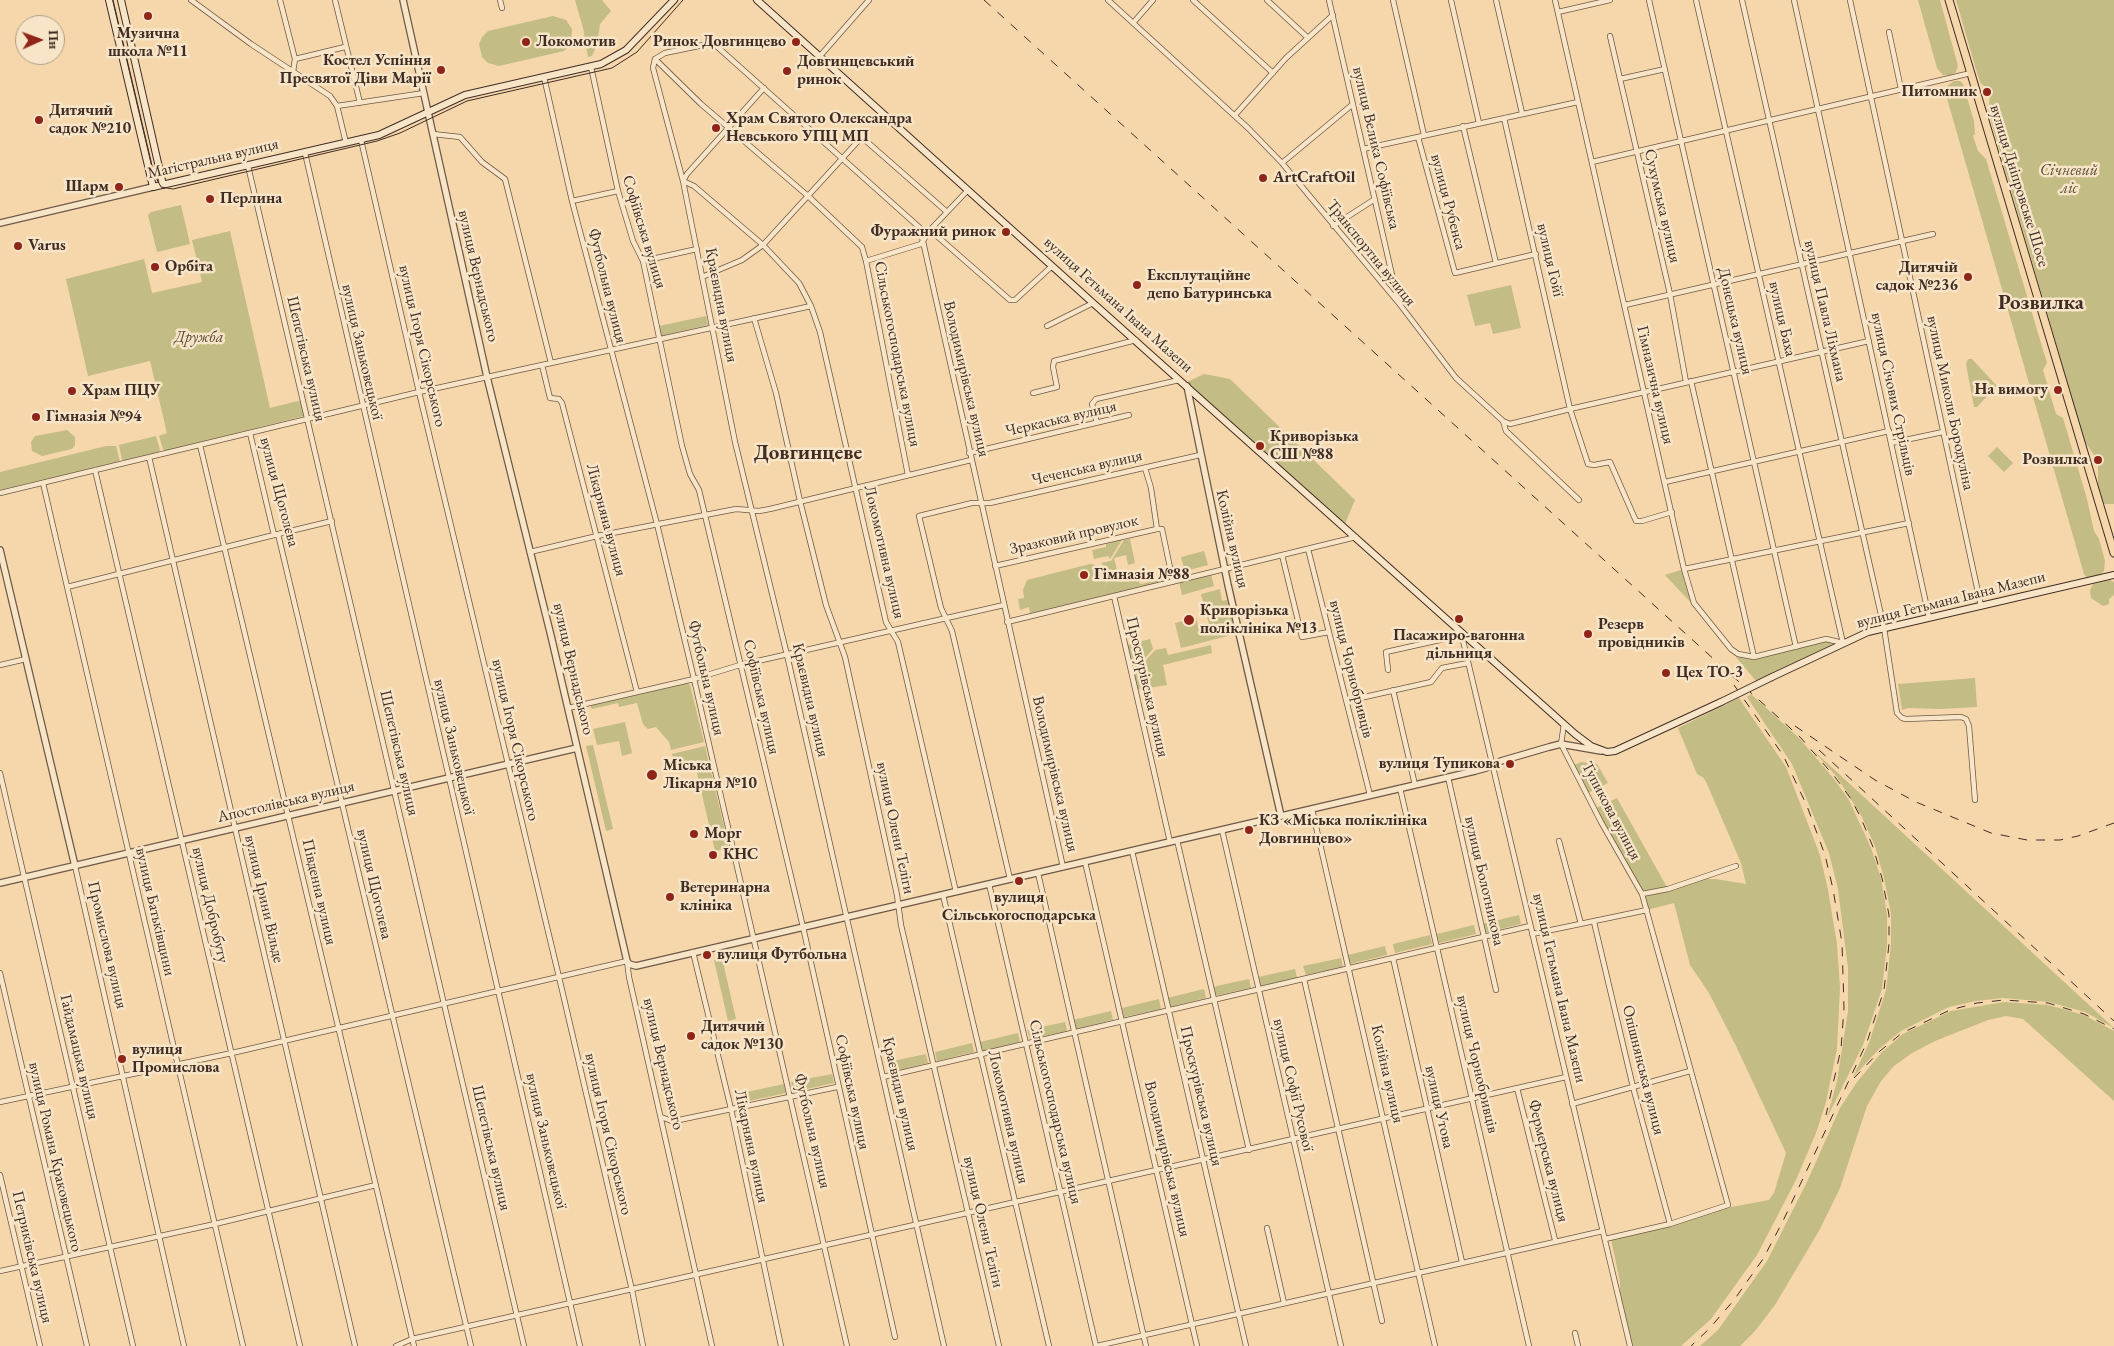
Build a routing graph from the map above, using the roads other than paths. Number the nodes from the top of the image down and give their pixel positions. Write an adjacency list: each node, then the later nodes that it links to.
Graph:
1 (109, 0): 80 (main road)
2 (121, 0): 79 (main road)
3 (191, 0): 43 (street)
4 (280, 0): 39 (street)
5 (334, 0): 37 (street)
6 (403, 0): 50 (street, вулиця Вернадського)
7 (500, 0): 30 (street)
8 (663, 0): 29 (street)
9 (674, 0): 29 (main road, Магістральна вулиця)
10 (757, 0): 38 (main road, вулиця Гетьмана Івана Мазепи)
11 (869, 0): 38 (street)
12 (1108, 0): 33 (street, Транспортна вулиця)
13 (1153, 0): 33 (street)
14 (1193, 0): 44 (street)
15 (1267, 0): 36 (street)
16 (1329, 0): 32 (street, вулиця Велика Софіївська)
17 (1393, 0): 67 (street, вулиця Рубенса)
18 (1451, 0): 62 (street)
19 (1496, 0): 58 (street)
20 (1556, 0): 31 (street, Гімназична вулиця)
21 (1610, 0): 28 (street)
22 (1649, 0): 42 (street, Донецька вулиця)
23 (1696, 0): 65 (street, вулиця Баха)
24 (1742, 0): 61 (street, вулиця Павла Ліхмана)
25 (1794, 0): 56 (street, вулиця Січових Стрільців)
26 (1850, 0): 51 (street, вулиця Миколи Бородуліна)
27 (1949, 0): 45 (main road, вулиця Дніпровське Шосе)
28 (1602, 1): 31 (street)
29 (669, 6): 41 (main road, Магістральна вулиця)
30 (502, 8)
31 (1558, 12): 52 (street, Гімназична вулиця)
32 (1333, 15): 36 (street); 54 (street, вулиця Велика Софіївська)
33 (1133, 23): 59 (street, Транспортна вулиця)
34 (1890, 32): 49 (street)
35 (1610, 36): 47 (street, Сухумська вулиця)
36 (1307, 37): 44 (street)
37 (345, 47): 39 (street); 53 (street)
38 (820, 56): 81 (main road, вулиця Гетьмана Івана Мазепи)
39 (295, 59): 43 (street)
40 (655, 59): 48 (street, Володимирівська вулиця); 64 (street, Сільськогосподарська вулиця); 78 (street, Краєвидна вулиця)
41 (590, 67): 46 (main road, Магістральна вулиця); 82 (street, Софіївська вулиця)
42 (1665, 69): 47 (street); 69 (street, Донецька вулиця)
43 (293, 72): 55 (street)
44 (1273, 73): 59 (street)
45 (1971, 73): 49 (street); 175 (main road, вулиця Дніпровське Шосе)
46 (544, 77): 57 (main road, Магістральна вулиця); 85 (street, Футбольна вулиця)
47 (1620, 79): 72 (street, Сухумська вулиця)
48 (764, 88): 64 (street); 74 (street, Володимирівська вулиця)
49 (1901, 89): 51 (street)
50 (424, 93): 53 (street); 57 (street, вулиця Вернадського)
51 (1871, 96): 56 (street); 92 (street, вулиця Миколи Бородуліна)
52 (1578, 102): 58 (street); 75 (street, Гімназична вулиця)
53 (360, 103): 55 (street)
54 (1353, 104): 71 (street, вулиця Велика Софіївська); 76 (street)
55 (337, 106): 70 (street)
56 (1818, 109): 61 (street); 96 (street, вулиця Січових Стрільців)
57 (428, 111): 66 (street, вулиця Вернадського); 68 (main road, Магістральна вулиця)
58 (1522, 113): 60 (street)
59 (1234, 115): 76 (street, Транспортна вулиця)
60 (1504, 118): 62 (street); 95 (street, вулиця Гойї)
61 (1770, 120): 65 (street); 100 (street, вулиця Павла Ліхмана)
62 (1479, 123): 63 (street)
63 (1463, 126): 67 (street); 99 (street)
64 (729, 127): 78 (street); 83 (street, Сільськогосподарська вулиця)
65 (1726, 130): 69 (street); 102 (street, вулиця Баха)
66 (433, 134): 119 (street); 122 (street, вулиця Вернадського)
67 (1421, 136): 71 (street); 99 (street, вулиця Рубенса)
68 (362, 140): 70 (main road, Магістральна вулиця); 126 (street, вулиця Ігоря Сікорського)
69 (1681, 141): 72 (street); 104 (street, Донецька вулиця)
70 (346, 143): 73 (main road, Магістральна вулиця)
71 (1364, 149): 84 (street, вулиця Велика Софіївська)
72 (1636, 152): 75 (street); 105 (street, Сухумська вулиця)
73 (305, 153): 77 (main road, Магістральна вулиця); 129 (street, вулиця Заньковецької)
74 (842, 158): 83 (street); 86 (street); 91 (street, Володимирівська вулиця)
75 (1592, 162): 108 (street, Гімназична вулиця)
76 (1282, 163): 88 (street, Транспортна вулиця)
77 (248, 166): 79 (main road, Магістральна вулиця); 132 (street, Шепетівська вулиця)
78 (683, 181): 93 (street, Локомотивна вулиця); 94 (street, Краєвидна вулиця)
79 (163, 185): 80 (main road, Магістральна вулиця)
80 (153, 187): 87 (street, Магістральна вулиця)
81 (968, 190): 86 (street); 101 (main road, вулиця Гетьмана Івана Мазепи)
82 (618, 191): 85 (street); 97 (street, Софіївська вулиця)
83 (808, 196): 93 (street); 98 (street, Сільськогосподарська вулиця)
84 (1375, 199): 88 (street); 106 (street, вулиця Велика Софіївська)
85 (572, 201): 116 (street, Футбольна вулиця)
86 (947, 212): 89 (street)
87 (0, 223)
88 (1333, 226): 106 (street, Транспортна вулиця)
89 (930, 230): 91 (street); 101 (street)
90 (1933, 234): 92 (street)
91 (922, 242): 98 (street); 142 (street, Володимирівська вулиця)
92 (1902, 242): 96 (street); 136 (street, вулиця Миколи Бородуліна)
93 (763, 245): 103 (street); 109 (street, Локомотивна вулиця)
94 (697, 249): 97 (street); 103 (street, Краєвидна вулиця)
95 (1536, 254): 99 (street); 130 (street, вулиця Гойї)
96 (1850, 254): 100 (street); 115 (street, вулиця Січових Стрільців)
97 (643, 261): 113 (street, Софіївська вулиця)
98 (866, 261): 150 (street, Сільськогосподарська вулиця)
99 (1496, 263)
100 (1802, 264): 102 (street); 117 (street, вулиця Павла Ліхмана)
101 (1052, 266): 107 (main road, вулиця Гетьмана Івана Мазепи)
102 (1759, 274): 104 (street); 118 (street, вулиця Баха)
103 (702, 277): 112 (street, Краєвидна вулиця)
104 (1714, 284): 105 (street); 121 (street, Донецька вулиця)
105 (1670, 294): 108 (street); 124 (street, Сухумська вулиця)
106 (1398, 302): 133 (street, Транспортна вулиця)
107 (1093, 303): 111 (street); 114 (main road, вулиця Гетьмана Івана Мазепи)
108 (1624, 305): 127 (street, Гімназична вулиця)
109 (811, 306): 110 (street); 153 (street, Локомотивна вулиця)
110 (754, 318): 112 (street); 156 (street, вулиця Олени Теліги)
111 (1047, 326)
112 (712, 328): 113 (street); 158 (street, Краєвидна вулиця)
113 (660, 339): 116 (street); 160 (street, Софіївська вулиця)
114 (1136, 340): 123 (main road, вулиця Гетьмана Івана Мазепи); 128 (street)
115 (1869, 341): 117 (street); 135 (street, вулиця Січових Стрільців)
116 (610, 350): 119 (street); 163 (street, Футбольна вулиця)
117 (1822, 352): 118 (street); 138 (street, вулиця Павла Ліхмана)
118 (1779, 361): 121 (street); 141 (street, вулиця Баха)
119 (551, 363): 120 (street)
120 (542, 365): 122 (street); 167 (street, Лікарняна вулиця)
121 (1734, 372): 124 (street); 146 (street, Донецька вулиця)
122 (487, 377): 126 (street); 174 (street, вулиця Вернадського)
123 (1180, 379): 125 (main road, вулиця Гетьмана Івана Мазепи); 134 (street)
124 (1689, 382): 127 (street); 149 (street, Сухумська вулиця)
125 (1186, 385): 143 (street, Колійна вулиця); 168 (main road, вулиця Гетьмана Івана Мазепи)
126 (419, 392): 129 (street); 215 (street, вулиця Ігоря Сікорського)
127 (1644, 392): 130 (street); 151 (street, Гімназична вулиця)
128 (1033, 393)
129 (362, 406): 132 (street); 218 (street, вулиця Заньковецької)
130 (1570, 409): 133 (street); 159 (street, вулиця Гойї)
131 (1129, 416): 134 (street, Черкаська вулиця)
132 (308, 418): 137 (street); 161 (street, Шепетівська вулиця)
133 (1503, 421): 155 (street, Транспортна вулиця)
134 (1097, 423): 142 (street, Черкаська вулиця)
135 (1889, 431): 138 (street); 139 (street, вулиця Січових Стрільців)
136 (1943, 432): 139 (street); 188 (street, вулиця Миколи Бородуліна)
137 (250, 433): 140 (street); 166 (street, вулиця Щоголєва)
138 (1842, 442): 141 (street); 165 (street, вулиця Павла Ліхмана)
139 (1891, 443): 162 (street, вулиця Січових Стрільців)
140 (200, 445): 144 (street); 170 (street, Південна вулиця)
141 (1799, 452): 146 (street); 169 (street, вулиця Баха)
142 (969, 453): 145 (street, Володимирівська вулиця)
143 (1200, 455): 147 (street, Чеченська вулиця); 180 (street, Колійна вулиця)
144 (149, 457): 148 (street); 178 (street, вулиця Ірини Вільде)
145 (971, 460): 150 (street); 157 (street, Володимирівська вулиця)
146 (1754, 462): 149 (street); 173 (street, Донецька вулиця)
147 (1145, 468): 157 (street, Чеченська вулиця); 164 (street, Зразковий провулок)
148 (96, 470): 152 (street); 182 (street, вулиця Добробуту)
149 (1712, 471): 151 (street); 177 (street, Сухумська вулиця)
150 (908, 476): 153 (street)
151 (1665, 482): 159 (street, Гімназична вулиця)
152 (43, 483): 154 (street); 185 (street, вулиця Батьківщини)
153 (856, 488): 156 (street); 193 (street, Локомотивна вулиця)
154 (0, 493)
155 (1579, 500)
156 (800, 501): 158 (street); 196 (street, вулиця Олени Теліги)
157 (980, 502): 179 (street, Володимирівська вулиця); 190 (street)
158 (752, 510): 160 (street); 199 (street, Краєвидна вулиця)
159 (1672, 512): 181 (street, Гімназична вулиця)
160 (704, 516): 163 (street); 204 (street, Софіївська вулиця)
161 (332, 520): 166 (street); 222 (street, Шепетівська вулиця)
162 (1909, 523): 165 (street); 189 (street, вулиця Січових Стрільців)
163 (657, 524): 167 (street); 206 (street, Футбольна вулиця)
164 (1157, 530): 179 (street, Зразковий провулок); 184 (street)
165 (1862, 532): 169 (street); 192 (street, вулиця Павла Ліхмана)
166 (276, 535): 170 (street); 225 (street, вулиця Щоголєва)
167 (597, 536): 174 (street); 208 (street, Лікарняна вулиця)
168 (1357, 537): 171 (street); 195 (main road, вулиця Гетьмана Івана Мазепи)
169 (1820, 541): 173 (street); 197 (street, вулиця Баха)
170 (224, 548): 178 (street); 227 (street, Південна вулиця)
171 (1308, 549): 176 (street); 194 (street, вулиця Чорнобривців)
172 (0, 550): 201 (street, Промислова вулиця)
173 (1774, 551): 177 (street); 198 (street, Донецька вулиця)
174 (530, 552): 210 (street, вулиця Вернадського)
175 (2114, 553)
176 (1282, 555): 180 (street); 194 (street)
177 (1732, 559): 181 (street); 200 (street, Сухумська вулиця)
178 (173, 562): 182 (street); 229 (street, вулиця Ірини Вільде)
179 (995, 566): 187 (street, Володимирівська вулиця)
180 (1225, 568): 184 (street); 228 (street, Колійна вулиця)
181 (1684, 569): 200 (street, Гімназична вулиця)
182 (120, 575): 185 (street); 231 (street, вулиця Добробуту)
183 (2114, 575): 188 (main road, вулиця Гетьмана Івана Мазепи)
184 (1173, 582): 186 (street)
185 (67, 587): 235 (street, вулиця Батьківщини)
186 (1114, 596): 191 (street); 232 (street, Проскурівська вулиця)
187 (1004, 605): 190 (street); 191 (street, Володимирівська вулиця)
188 (1981, 606): 189 (main road, вулиця Гетьмана Івана Мазепи)
189 (1930, 617): 192 (main road, вулиця Гетьмана Івана Мазепи)
190 (946, 618): 193 (street); 242 (street)
191 (1007, 622): 239 (street, Володимирівська вулиця)
192 (1884, 628): 197 (main road, вулиця Гетьмана Івана Мазепи); 224 (street, вулиця Павла Ліхмана)
193 (891, 631): 196 (street); 245 (street, Локомотивна вулиця)
194 (1329, 632): 209 (street, вулиця Чорнобривців)
195 (1461, 633): 202 (street, вулиця Гетьмана Івана Мазепи); 205 (street); 211 (main road, вулиця Гетьмана Івана Мазепи)
196 (840, 642): 199 (street); 248 (street, вулиця Олени Теліги)
197 (1843, 643): 198 (street, Гімназична вулиця); 214 (main road, вулиця Гетьмана Івана Мазепи, bridge)
198 (1796, 647): 200 (street, Гімназична вулиця)
199 (787, 655): 204 (street); 250 (street, Краєвидна вулиця)
200 (1754, 656)
201 (26, 659): 203 (street); 237 (street, Промислова вулиця)
202 (1468, 663): 207 (street); 216 (street, вулиця Гетьмана Івана Мазепи)
203 (0, 665)
204 (740, 665): 206 (street); 254 (street, Софіївська вулиця)
205 (1388, 670)
206 (694, 678): 208 (street); 257 (street, Футбольна вулиця)
207 (1393, 690): 209 (street); 220 (street)
208 (637, 692): 210 (street)
209 (1347, 701): 223 (street, вулиця Чорнобривців)
210 (568, 708): 213 (street, вулиця Вернадського)
211 (1564, 724): 212 (street); 214 (main road, вулиця Гетьмана Івана Мазепи)
212 (1561, 744): 214 (street); 216 (street); 247 (street, Тупикова вулиця)
213 (577, 748): 215 (street, Апостолівська вулиця); 261 (street, вулиця Вернадського)
214 (1604, 751)
215 (508, 764): 218 (street, Апостолівська вулиця); 264 (street, вулиця Ігоря Сікорського)
216 (1494, 765): 219 (street); 253 (street, вулиця Гетьмана Івана Мазепи)
217 (0, 773): 241 (street, Гайдамацька вулиця)
218 (449, 778): 222 (street, Апостолівська вулиця); 266 (street, вулиця Заньковецької)
219 (1448, 778): 220 (street); 256 (street, вулиця Болотникова)
220 (1415, 785): 221 (street)
221 (1400, 788): 223 (street); 258 (street, вулиця Чорнобривців)
222 (395, 791): 225 (street, Апостолівська вулиця); 270 (street, Шепетівська вулиця)
223 (1370, 796): 226 (street)
224 (1975, 800)
225 (342, 803): 227 (street, Апостолівська вулиця); 272 (street, вулиця Щоголєва)
226 (1312, 809): 228 (street); 262 (street, Колійна вулиця)
227 (288, 816): 229 (street, Апостолівська вулиця); 274 (street, Південна вулиця)
228 (1281, 816): 230 (street)
229 (235, 828): 231 (street, Апостолівська вулиця); 276 (street, вулиця Ірини Вільде)
230 (1222, 830): 232 (street); 267 (street, вулиця Софії Русової)
231 (182, 840): 235 (street, Апостолівська вулиця); 278 (street, вулиця Добробуту)
232 (1173, 841): 234 (street); 269 (street, Проскурівська вулиця)
233 (1559, 841): 252 (street)
234 (1132, 851): 236 (street); 271 (street, Проскурівська вулиця)
235 (129, 853): 237 (street, Апостолівська вулиця); 280 (street, вулиця Батьківщини)
236 (1085, 862): 239 (street); 273 (street, Володимирівська вулиця)
237 (75, 866): 241 (street, Апостолівська вулиця); 283 (street, Промислова вулиця)
238 (1736, 866): 247 (street)
239 (1063, 867): 240 (street)
240 (1038, 873): 242 (street); 275 (street)
241 (24, 877): 243 (street, Апостолівська вулиця); 286 (street, Гайдамацька вулиця)
242 (1010, 879): 244 (street)
243 (0, 883)
244 (989, 884): 245 (street); 277 (street, Сільськогосподарська вулиця)
245 (956, 892): 246 (street)
246 (943, 894): 248 (street); 279 (street, Локомотивна вулиця)
247 (1642, 894): 249 (street, Тупикова вулиця)
248 (898, 905): 250 (street); 281 (street, вулиця Олени Теліги)
249 (1647, 910): 251 (street); 282 (street, Тупикова вулиця)
250 (846, 917): 254 (street); 284 (street, Краєвидна вулиця)
251 (1594, 922): 252 (street); 288 (street, Опішнянська вулиця)
252 (1581, 924): 255 (street)
253 (1530, 926): 255 (street, вулиця Гетьмана Івана Мазепи); 256 (street)
254 (803, 927): 257 (street); 287 (street, Софіївська вулиця)
255 (1532, 934): 285 (street, вулиця Гетьмана Івана Мазепи)
256 (1484, 937): 258 (street); 268 (street, вулиця Болотникова)
257 (755, 938): 259 (street); 291 (street, Футбольна вулиця)
258 (1437, 948): 260 (street); 292 (street, вулиця Чорнобривців)
259 (693, 952): 261 (street); 296 (street, Лікарняна вулиця)
260 (1393, 958): 262 (street); 295 (street, вулиця Утова)
261 (627, 961): 264 (street); 297 (street, вулиця Вернадського)
262 (1348, 969): 265 (street); 298 (street, Колійна вулиця)
263 (0, 974): 290 (street, вулиця Романа Краковецького)
264 (559, 977): 266 (street); 332 (street, вулиця Ігоря Сікорського)
265 (1304, 979): 267 (street); 299 (street)
266 (499, 990): 270 (street); 335 (street, вулиця Заньковецької)
267 (1258, 990): 269 (street); 300 (street, вулиця Софії Русової)
268 (1496, 990)
269 (1214, 1000): 271 (street); 301 (street, Проскурівська вулиця)
270 (445, 1003): 272 (street); 337 (street, Шепетівська вулиця)
271 (1168, 1010): 273 (street); 302 (street, Проскурівська вулиця)
272 (392, 1014): 274 (street); 340 (street, вулиця Щоголєва)
273 (1122, 1021): 275 (street); 303 (street, Володимирівська вулиця)
274 (338, 1027): 276 (street); 306 (street, Південна вулиця)
275 (1074, 1032): 277 (street); 305 (street)
276 (284, 1041): 278 (street); 308 (street, вулиця Ірини Вільде)
277 (1026, 1044): 279 (street); 307 (street, Сільськогосподарська вулиця)
278 (232, 1053): 280 (street); 310 (street, вулиця Добробуту)
279 (980, 1054): 281 (street); 309 (street, Локомотивна вулиця)
280 (178, 1064): 283 (street); 312 (street, вулиця Батьківщини)
281 (933, 1065): 284 (street); 311 (street, вулиця Олени Теліги)
282 (1690, 1071): 288 (street); 313 (street, Тупикова вулиця)
283 (122, 1075): 286 (street); 317 (street, Промислова вулиця)
284 (884, 1077): 314 (street, Краєвидна вулиця)
285 (1566, 1077): 289 (street); 294 (street, вулиця Гетьмана Івана Мазепи)
286 (73, 1086): 290 (street); 322 (street, Гайдамацька вулиця)
287 (837, 1087): 291 (street); 318 (street, Софіївська вулиця)
288 (1633, 1087): 294 (street); 313 (street, Опішнянська вулиця)
289 (1517, 1088): 292 (street); 320 (street, Фермерська вулиця)
290 (28, 1096): 293 (street); 324 (street, вулиця Романа Краковецького)
291 (791, 1096): 296 (street); 321 (street, Футбольна вулиця)
292 (1472, 1098): 295 (street); 323 (street, вулиця Чорнобривців)
293 (0, 1102)
294 (1572, 1104): 316 (street, вулиця Гетьмана Івана Мазепи)
295 (1427, 1108): 298 (street); 326 (street, вулиця Утова)
296 (730, 1109): 297 (street); 325 (street, Лікарняна вулиця)
297 (661, 1117): 330 (street, вулиця Вернадського)
298 (1383, 1118): 299 (street); 329 (street, Колійна вулиця)
299 (1338, 1129): 300 (street); 331 (street)
300 (1293, 1139): 301 (street); 333 (street, вулиця Софії Русової)
301 (1249, 1150): 302 (street)
302 (1204, 1160): 303 (street); 336 (street, Проскурівська вулиця)
303 (1157, 1170): 305 (street); 339 (street, Володимирівська вулиця)
304 (0, 1175): 327 (street, Петриківська вулиця)
305 (1108, 1181): 307 (street); 342 (street)
306 (376, 1186): 308 (street); 344 (street, Південна вулиця)
307 (1060, 1192): 309 (street); 364 (street, Сільськогосподарська вулиця)
308 (321, 1199): 310 (street); 351 (street, вулиця Ірини Вільде)
309 (1015, 1202): 311 (street); 363 (street, Локомотивна вулиця)
310 (269, 1211): 312 (street); 350 (street, вулиця Добробуту)
311 (968, 1213): 314 (street); 362 (street, вулиця Олени Теліги)
312 (215, 1224): 317 (street); 349 (street, вулиця Батьківщини)
313 (1670, 1224): 319 (street)
314 (917, 1226): 318 (street); 361 (street, Краєвидна вулиця)
315 (1266, 1228): 334 (street)
316 (1603, 1231): 319 (street, вулиця Гетьмана Івана Мазепи); 320 (street)
317 (159, 1236): 322 (street); 348 (street, Промислова вулиця)
318 (872, 1236): 321 (street); 343 (street, Софіївська вулиця)
319 (1605, 1239): 372 (street, вулиця Гетьмана Івана Мазепи)
320 (1555, 1240): 323 (street)
321 (825, 1246): 325 (street); 360 (street, Футбольна вулиця)
322 (110, 1248): 324 (street); 347 (street, Гайдамацька вулиця)
323 (1507, 1252): 326 (street); 370 (street, вулиця Чорнобривців)
324 (66, 1257): 327 (street); 346 (street, вулиця Романа Краковецького)
325 (763, 1260): 330 (street); 359 (street, Лікарняна вулиця)
326 (1462, 1262): 329 (street)
327 (21, 1266): 328 (street); 345 (street, Петриківська вулиця)
328 (0, 1271)
329 (1419, 1271): 331 (street); 369 (street, Колійна вулиця)
330 (697, 1274): 332 (street); 358 (street, вулиця Вернадського)
331 (1374, 1282): 333 (street); 338 (street)
332 (632, 1290): 335 (street); 357 (street, вулиця Ігоря Сікорського)
333 (1329, 1292): 334 (street); 368 (street, вулиця Софії Русової)
334 (1284, 1303): 336 (street)
335 (570, 1304): 337 (street); 356 (street, вулиця Заньковецької)
336 (1239, 1314): 339 (street); 367 (street, Проскурівська вулиця)
337 (517, 1316): 340 (street); 355 (street, Шепетівська вулиця)
338 (1382, 1321)
339 (1192, 1325): 342 (street); 366 (street, Володимирівська вулиця)
340 (467, 1327): 344 (street); 354 (street, вулиця Щоголєва)
341 (1575, 1333): 371 (street)
342 (1144, 1336): 364 (street); 365 (street)
343 (895, 1337)
344 (412, 1339): 352 (street); 353 (street, Південна вулиця)
345 (40, 1346)
346 (87, 1346)
347 (133, 1346)
348 (184, 1346)
349 (243, 1346)
350 (300, 1346)
351 (355, 1346)
352 (396, 1346)
353 (414, 1346)
354 (471, 1346)
355 (524, 1346)
356 (580, 1346)
357 (643, 1346)
358 (712, 1346)
359 (781, 1346)
360 (848, 1346)
361 (944, 1346)
362 (999, 1346)
363 (1048, 1346)
364 (1097, 1346)
365 (1146, 1346)
366 (1197, 1346)
367 (1246, 1346)
368 (1340, 1346)
369 (1434, 1346)
370 (1529, 1346)
371 (1578, 1346)
372 (1630, 1346)

